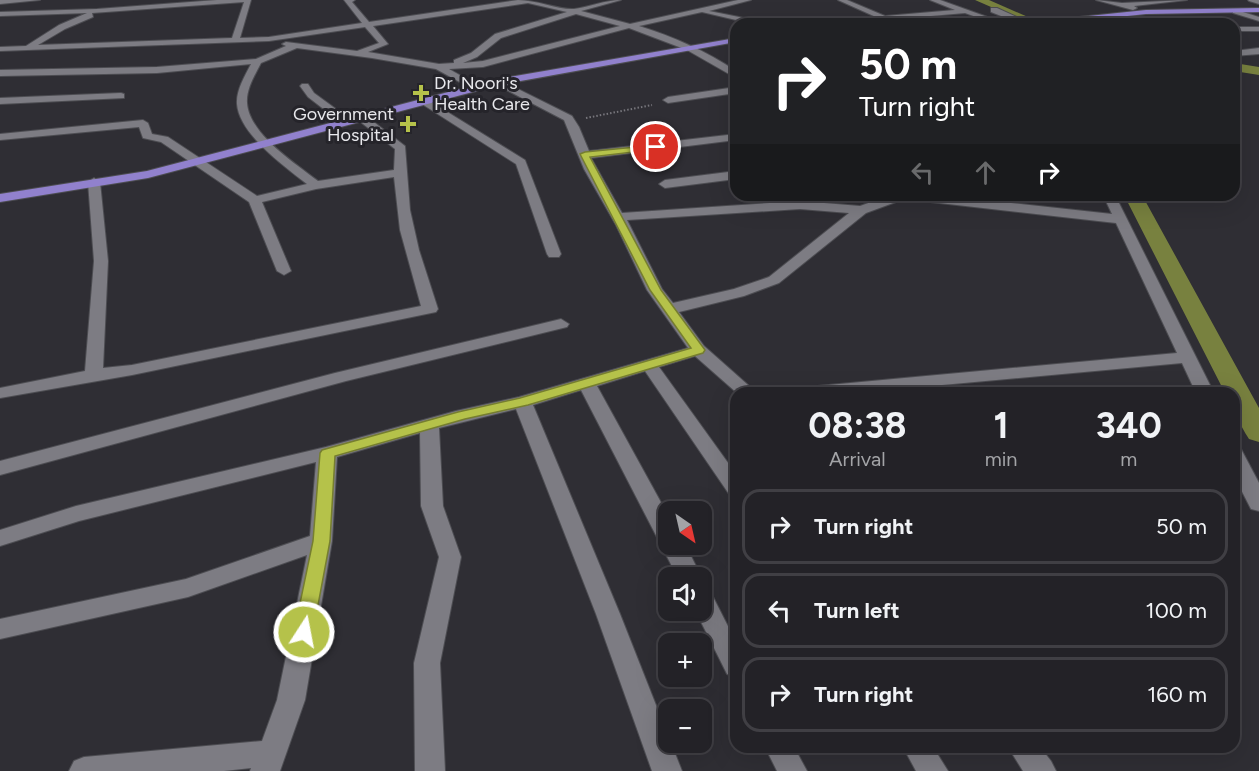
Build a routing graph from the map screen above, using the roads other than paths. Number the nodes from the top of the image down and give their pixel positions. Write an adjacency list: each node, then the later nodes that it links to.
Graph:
1 (37, 0): 11 (street)
2 (247, 0): 20 (street); 42 (street)
3 (352, 0): 36 (street)
4 (531, 0): 24 (street); 26 (street)
5 (618, 0): 24 (street)
6 (748, 0): 21 (street)
7 (841, 0): 18 (street)
8 (1099, 0): 16 (street)
9 (1184, 0): 16 (street)
10 (1251, 0): 13 (street)
11 (0, 2)
12 (934, 2): 22 (street)
13 (1259, 2)
14 (432, 4): 26 (street)
15 (988, 4): 32 (street); 33 (street)
16 (1123, 5): 25 (street)
17 (885, 7): 18 (street)
18 (863, 9): 29 (street)
19 (1259, 10): 23 (main road)
20 (98, 11): 27 (street); 46 (street)
21 (698, 11): 28 (street); 37 (street)
22 (968, 11): 30 (street); 31 (street)
23 (1236, 11): 25 (main road); 35 (street)
24 (576, 12): 37 (street); 44 (street)
25 (1152, 12): 34 (main road)
26 (449, 13): 36 (street)
27 (0, 15)
28 (734, 18)
29 (886, 18)
30 (898, 18)
31 (987, 18)
32 (1017, 18)
33 (1032, 18)
34 (1095, 18)
35 (1259, 19)
36 (368, 26): 40 (street); 49 (street)
37 (629, 26): 45 (street); 51 (street)
38 (1240, 29): 39 (street)
39 (1259, 29)
40 (255, 40): 42 (street); 43 (street)
41 (730, 40): 45 (main road)
42 (235, 41): 46 (street)
43 (297, 45): 49 (street); 52 (street)
44 (485, 45): 51 (street); 55 (street)
45 (686, 47): 57 (street); 59 (main road)
46 (28, 48): 47 (street)
47 (0, 49)
48 (1259, 51): 50 (street)
49 (357, 53): 56 (street)
50 (1240, 53)
51 (517, 55): 55 (street)
52 (257, 61): 58 (street); 71 (street)
53 (1240, 61): 54 (street)
54 (1259, 62)
55 (450, 66): 56 (street)
56 (439, 67): 61 (street)
57 (730, 70)
58 (0, 73)
59 (498, 82): 61 (main road); 72 (street)
60 (305, 86): 68 (street)
61 (476, 88): 65 (main road)
62 (730, 91): 66 (street)
63 (121, 96): 64 (street)
64 (0, 101)
65 (425, 102): 67 (main road); 88 (street)
66 (664, 102)
67 (362, 118): 68 (main road); 74 (street)
68 (347, 122): 71 (main road)
69 (0, 137): 73 (street)
70 (730, 138): 72 (street)
71 (266, 143): 73 (main road); 78 (street)
72 (585, 154): 86 (street)
73 (198, 160): 76 (main road); 80 (street)
74 (398, 173): 78 (street); 95 (street)
75 (730, 176): 77 (street)
76 (94, 182): 79 (main road); 95 (street)
77 (665, 184)
78 (316, 185): 80 (street)
79 (0, 198)
80 (255, 200): 89 (street)
81 (886, 201): 85 (street)
82 (1006, 201): 84 (street)
83 (1112, 201): 87 (street)
84 (1023, 202): 87 (street)
85 (861, 210): 86 (street); 90 (street)
86 (618, 217): 90 (street)
87 (1119, 219): 93 (street)
88 (554, 254)
89 (284, 271)
90 (669, 309): 92 (street)
91 (561, 324): 105 (street)
92 (698, 350): 94 (street); 97 (street)
93 (1187, 357): 98 (street); 99 (street)
94 (649, 365): 96 (street); 106 (street)
95 (94, 375): 100 (street)
96 (587, 384): 101 (street); 108 (street)
97 (740, 387)
98 (861, 387)
99 (1202, 387)
100 (0, 393)
101 (523, 402): 102 (street); 120 (street)
102 (429, 425): 103 (street); 119 (street)
103 (327, 453): 109 (street); 110 (street)
104 (1240, 466): 107 (street)
105 (0, 468)
106 (730, 480)
107 (1259, 504)
108 (658, 516)
109 (0, 538)
110 (321, 541): 112 (street); 117 (street)
111 (712, 619): 113 (street)
112 (0, 629)
113 (730, 654)
114 (782, 753): 121 (street)
115 (921, 753): 122 (street)
116 (1027, 753): 123 (street)
117 (269, 762): 118 (street)
118 (84, 771)
119 (430, 771)
120 (666, 771)
121 (792, 771)
122 (933, 771)
123 (1041, 771)

